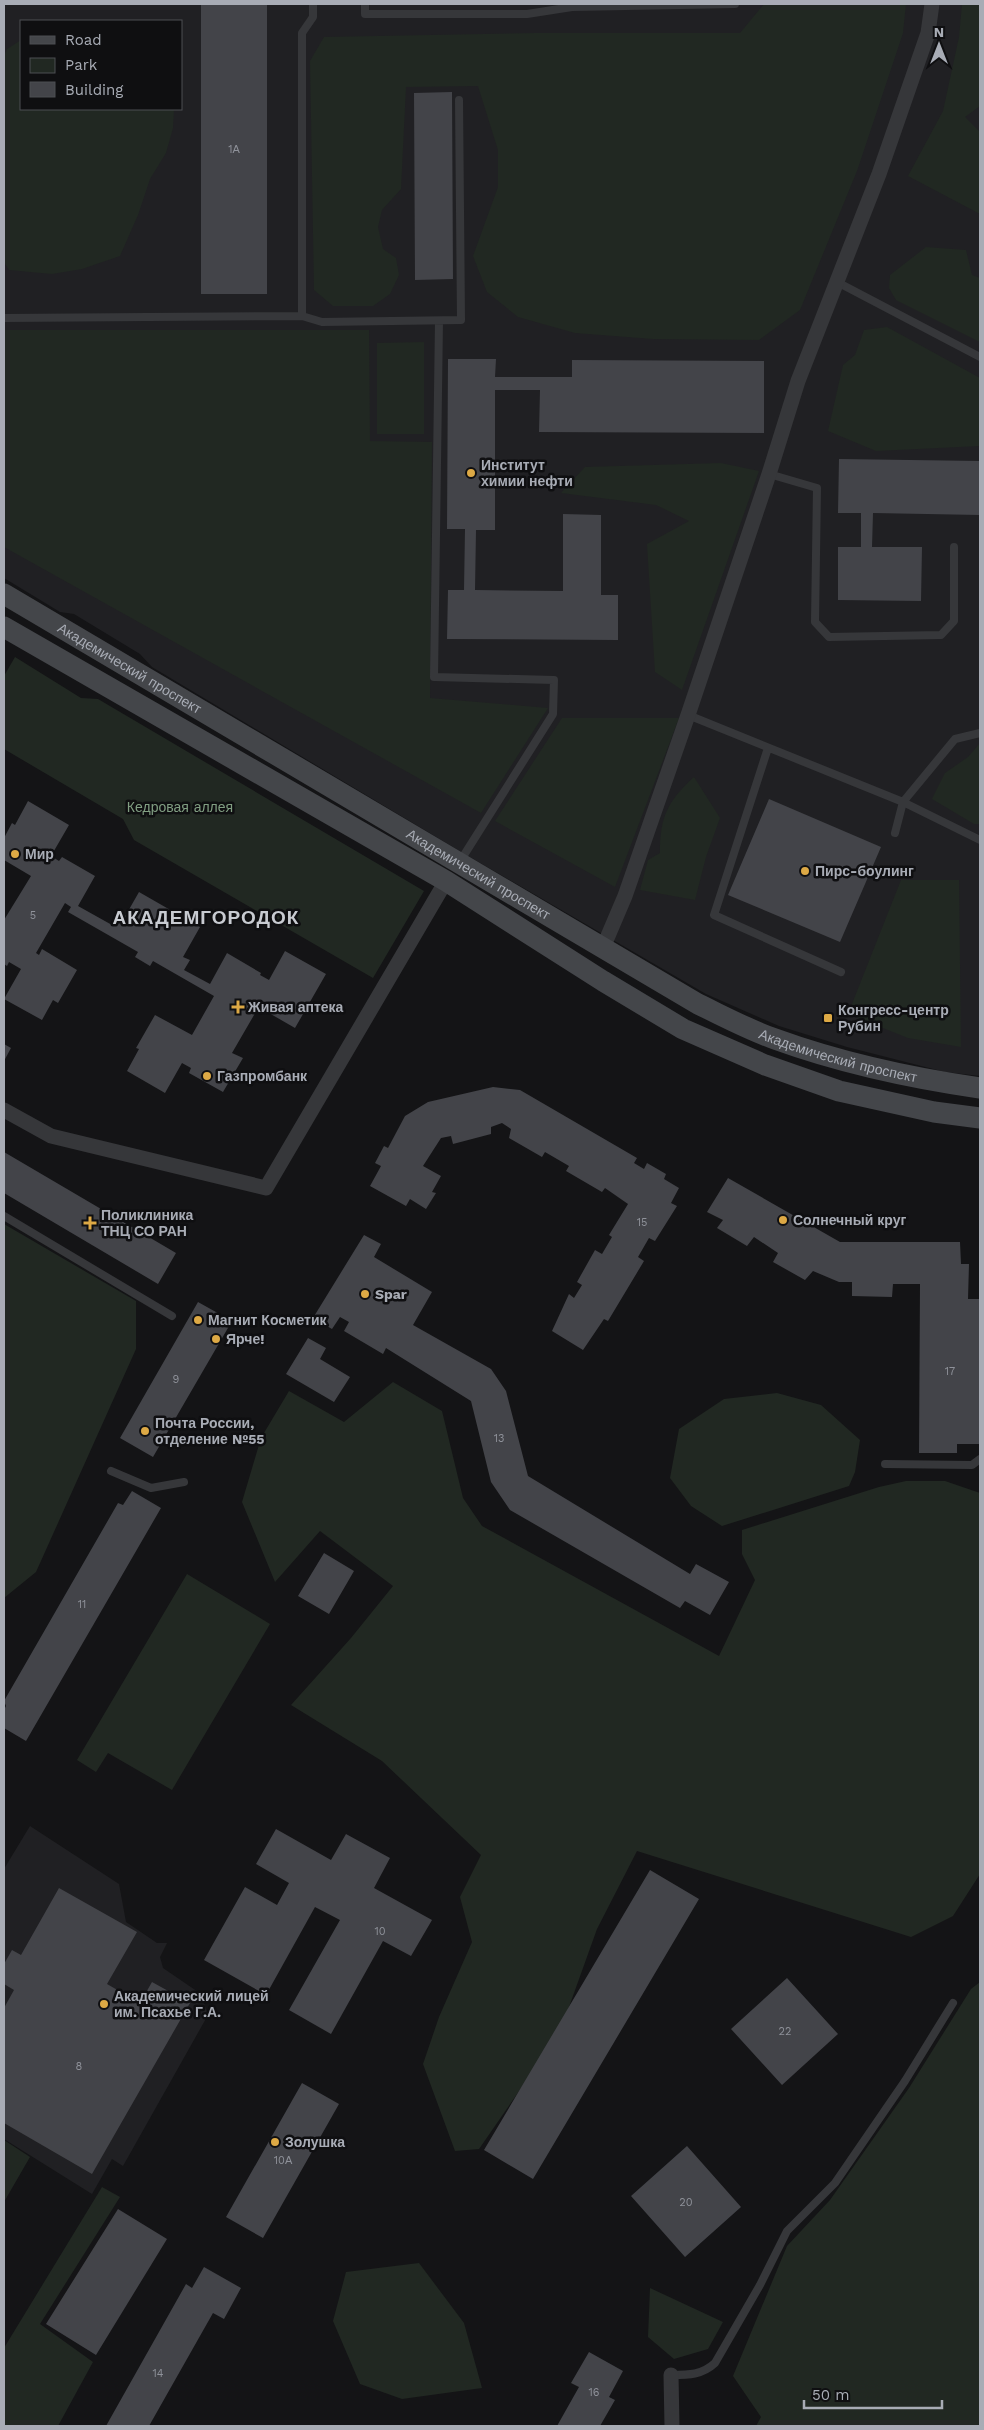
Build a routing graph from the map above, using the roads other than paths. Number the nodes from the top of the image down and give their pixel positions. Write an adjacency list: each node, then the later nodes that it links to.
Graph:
1 (313, 4): 8 (lane)
2 (366, 4): 5 (lane)
3 (734, 4): 5 (lane)
4 (932, 4): 7 (street)
5 (638, 5)
6 (459, 100): 10 (lane)
7 (837, 282): 11 (lane); 12 (street)
8 (302, 316): 9 (lane); 10 (lane)
9 (4, 318)
10 (439, 321): 22 (lane)
11 (980, 357)
12 (769, 474): 13 (lane); 16 (street)
13 (954, 546)
14 (4, 594): 22 (main road, Академический проспект)
15 (4, 627): 23 (main road, Академический проспект)
16 (688, 715): 18 (lane); 24 (street)
17 (980, 733): 19 (lane)
18 (768, 748): 19 (lane); 25 (lane)
19 (903, 802): 20 (lane); 21 (lane)
20 (895, 833)
21 (980, 840)
22 (459, 863): 23 (main road); 24 (main road, Академический проспект)
23 (446, 881): 27 (street); 28 (main road, Академический проспект)
24 (602, 950): 26 (main road, Академический проспект)
25 (841, 972)
26 (980, 1088)
27 (4, 1110)
28 (980, 1118)
29 (4, 1216): 30 (lane)
30 (172, 1316)
31 (980, 1459): 32 (lane)
32 (886, 1464)
33 (111, 1471): 34 (lane)
34 (184, 1482)
35 (953, 2003): 36 (lane)
36 (671, 2375): 37 (street)
37 (672, 2426)

